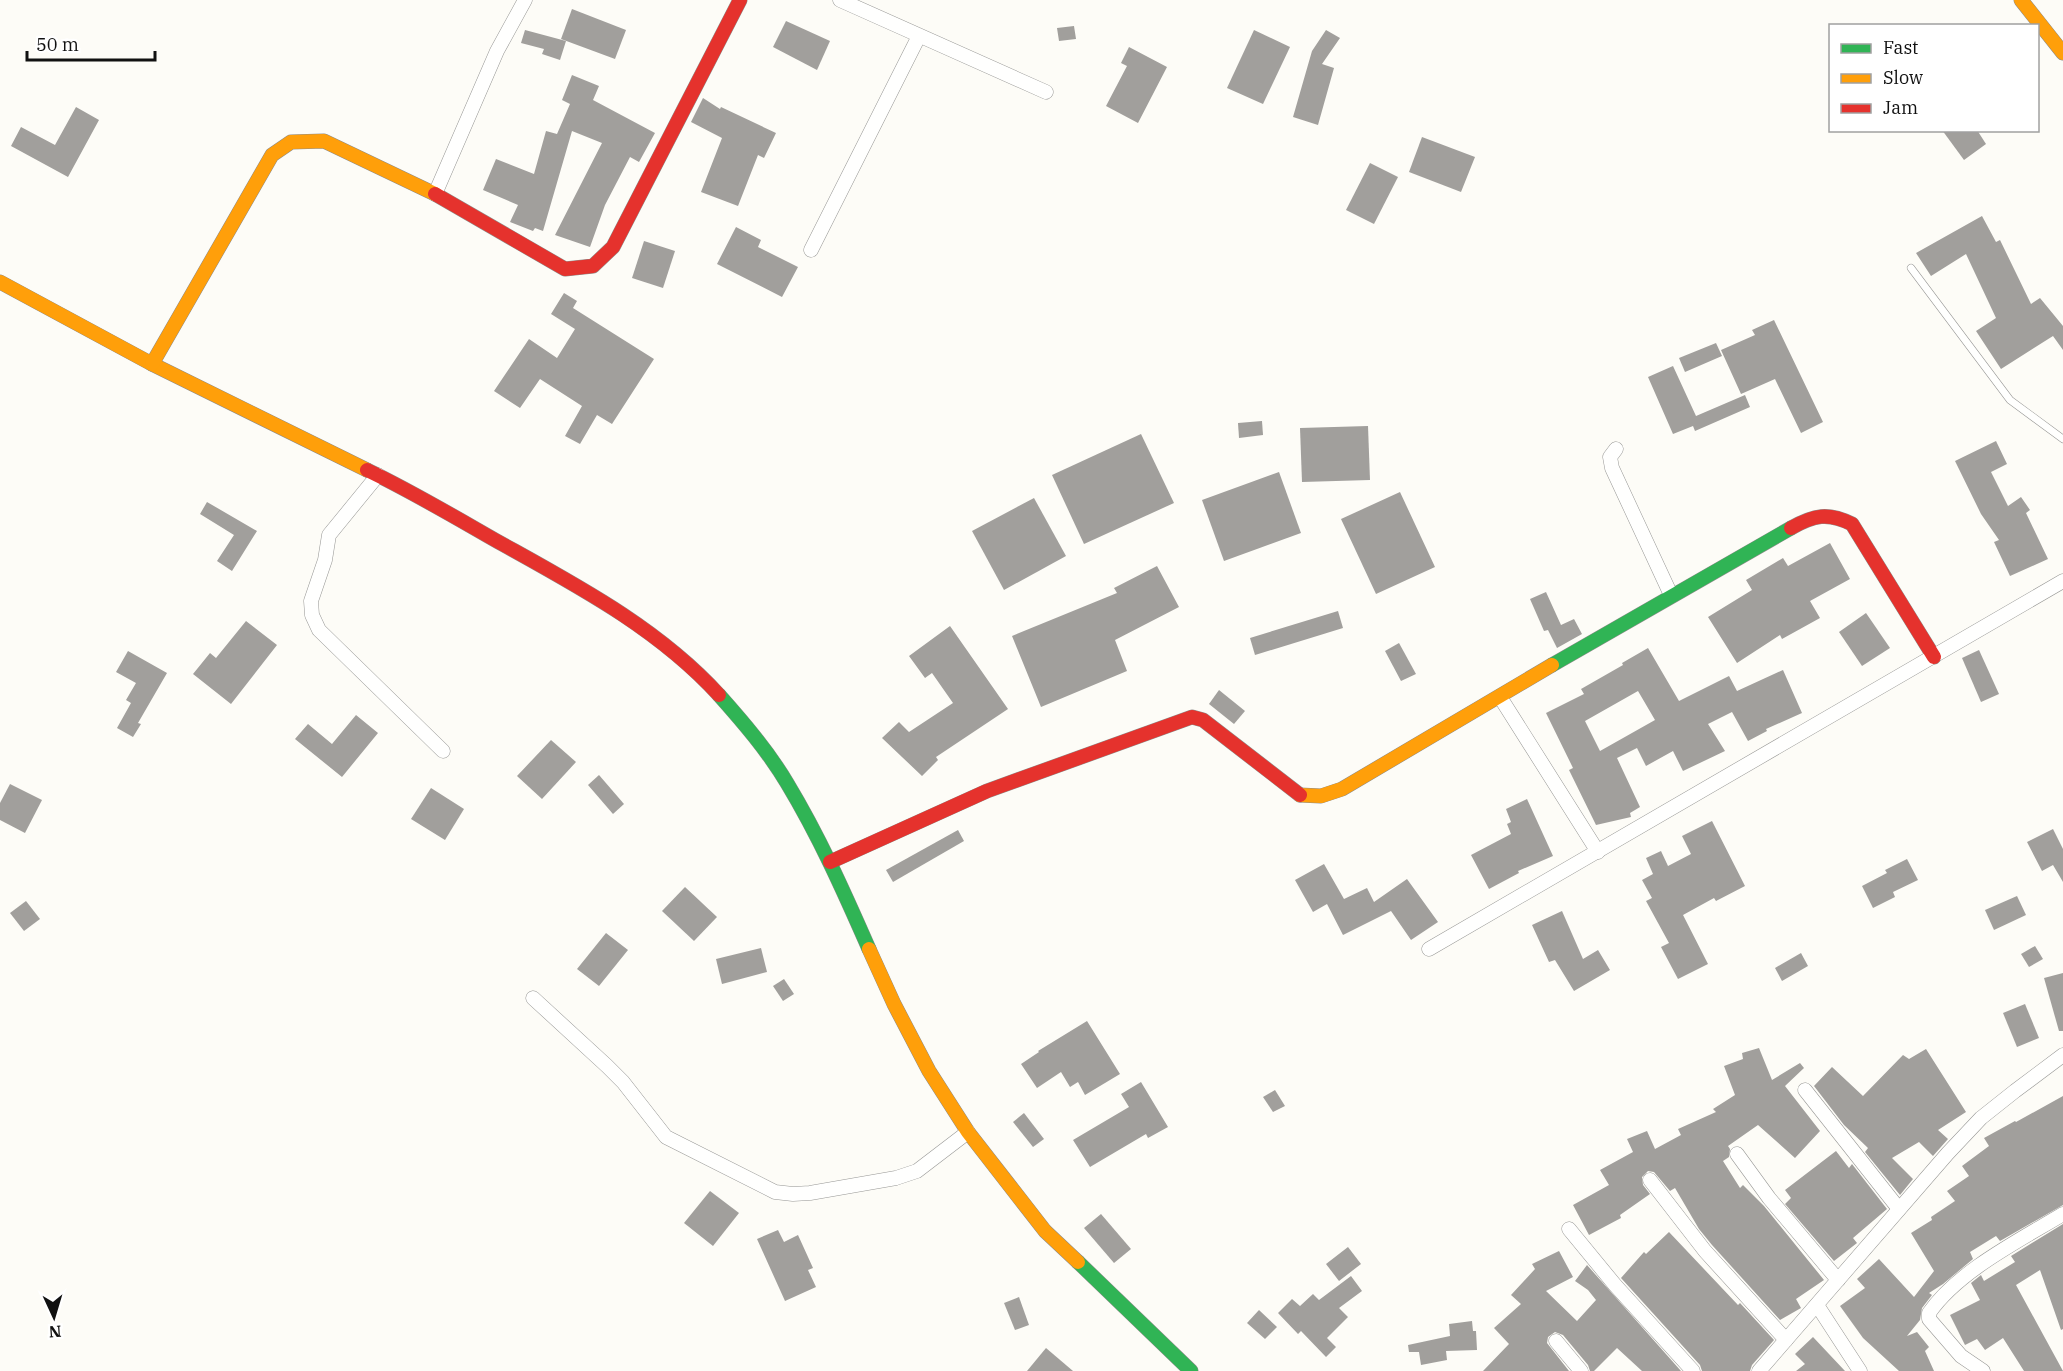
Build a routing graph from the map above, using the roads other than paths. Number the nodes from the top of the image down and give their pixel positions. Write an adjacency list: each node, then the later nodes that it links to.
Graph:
1 (525, 0): 8 (street)
2 (740, 0): 8 (street)
3 (840, 0): 5 (street)
4 (2021, 0): 6 (street)
5 (919, 36): 7 (street); 9 (street)
6 (2063, 53)
7 (1046, 92)
8 (435, 194): 12 (street)
9 (811, 250)
10 (1911, 268): 13 (lane)
11 (0, 282): 12 (street)
12 (152, 364): 15 (street)
13 (2063, 439)
14 (1616, 449): 17 (street)
15 (378, 475): 20 (street); 22 (street)
16 (2063, 581): 18 (street)
17 (1671, 595): 18 (street); 19 (street)
18 (1934, 657): 21 (street)
19 (1500, 697): 21 (street); 22 (street)
20 (443, 751)
21 (1598, 852): 23 (street)
22 (830, 862): 27 (street)
23 (1428, 949)
24 (533, 998): 27 (street)
25 (2063, 1055): 30 (street)
26 (1805, 1090): 30 (street)
27 (968, 1132): 37 (street)
28 (1737, 1154): 33 (street)
29 (1650, 1180): 35 (street)
30 (1899, 1209): 33 (street)
31 (2063, 1214): 42 (street)
32 (1569, 1229): 39 (street)
33 (1838, 1280): 34 (street)
34 (1817, 1305): 35 (street); 41 (street)
35 (1786, 1340): 40 (street)
36 (1556, 1341): 38 (street)
37 (1191, 1371)
38 (1581, 1371)
39 (1693, 1371)
40 (1759, 1371)
41 (1860, 1371)
42 (1983, 1371)

